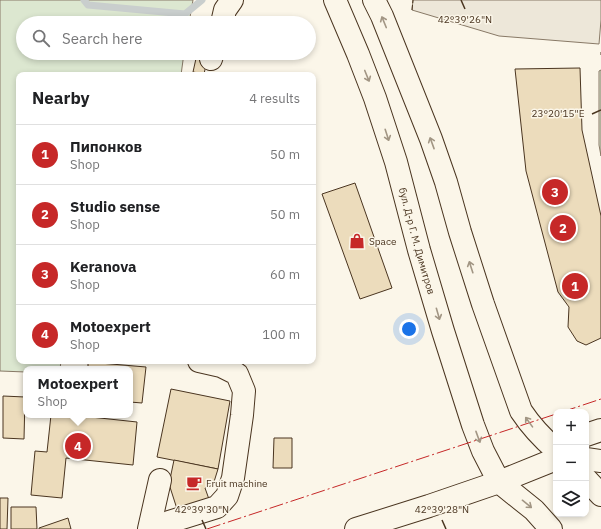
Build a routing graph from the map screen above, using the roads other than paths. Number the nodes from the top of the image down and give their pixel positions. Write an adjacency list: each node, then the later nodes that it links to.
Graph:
1 (232, 0): 4 (main road)
2 (334, 0): 14 (main road, бул. Д-р Г. М. Димитров, one-way to 14)
3 (374, 0): 8 (main road, one-way to 3)
4 (224, 16)
5 (212, 364): 17 (main road)
6 (601, 430): 7 (main road)
7 (589, 434)
8 (553, 447)
9 (589, 459): 11 (main road)
10 (553, 460): 14 (main road)
11 (601, 461)
12 (160, 480): 16 (main road)
13 (588, 481): 15 (main road)
14 (499, 482): 18 (main road); 19 (main road, one-way to 19)
15 (601, 495)
16 (149, 529)
17 (162, 529)
18 (356, 529)
19 (551, 529)

